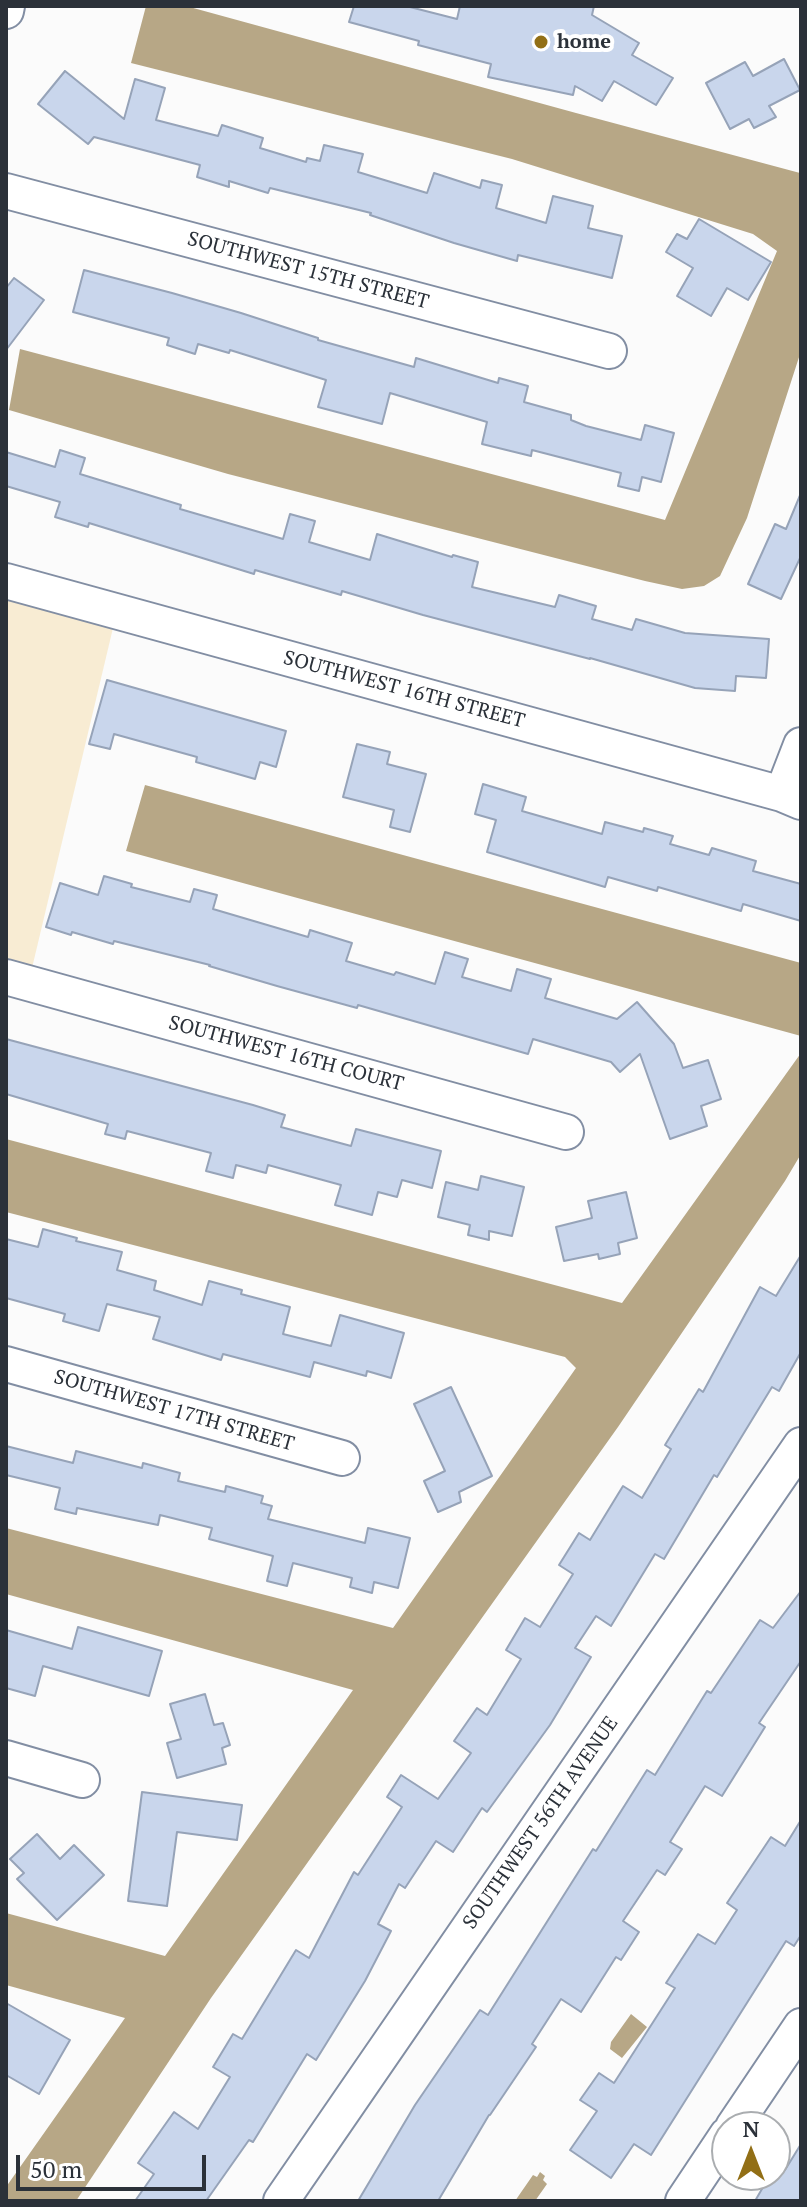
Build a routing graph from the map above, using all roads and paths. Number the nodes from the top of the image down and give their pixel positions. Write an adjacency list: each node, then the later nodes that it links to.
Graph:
1 (6, 191): 2 (street, SOUTHWEST 15TH STREET)
2 (609, 351)
3 (6, 581): 5 (street, SOUTHWEST 16TH STREET)
4 (801, 745): 5 (street)
5 (792, 798)
6 (6, 977): 7 (street, SOUTHWEST 16TH COURT)
7 (566, 1132)
8 (6, 1364): 10 (street, SOUTHWEST 17TH STREET)
9 (801, 1445): 16 (street, SOUTHWEST 56TH AVENUE)
10 (342, 1458)
11 (6, 1758): 12 (street)
12 (82, 1780)
13 (801, 2026): 14 (street)
14 (744, 2111)
15 (711, 2159): 17 (street)
16 (281, 2201)
17 (683, 2201)

